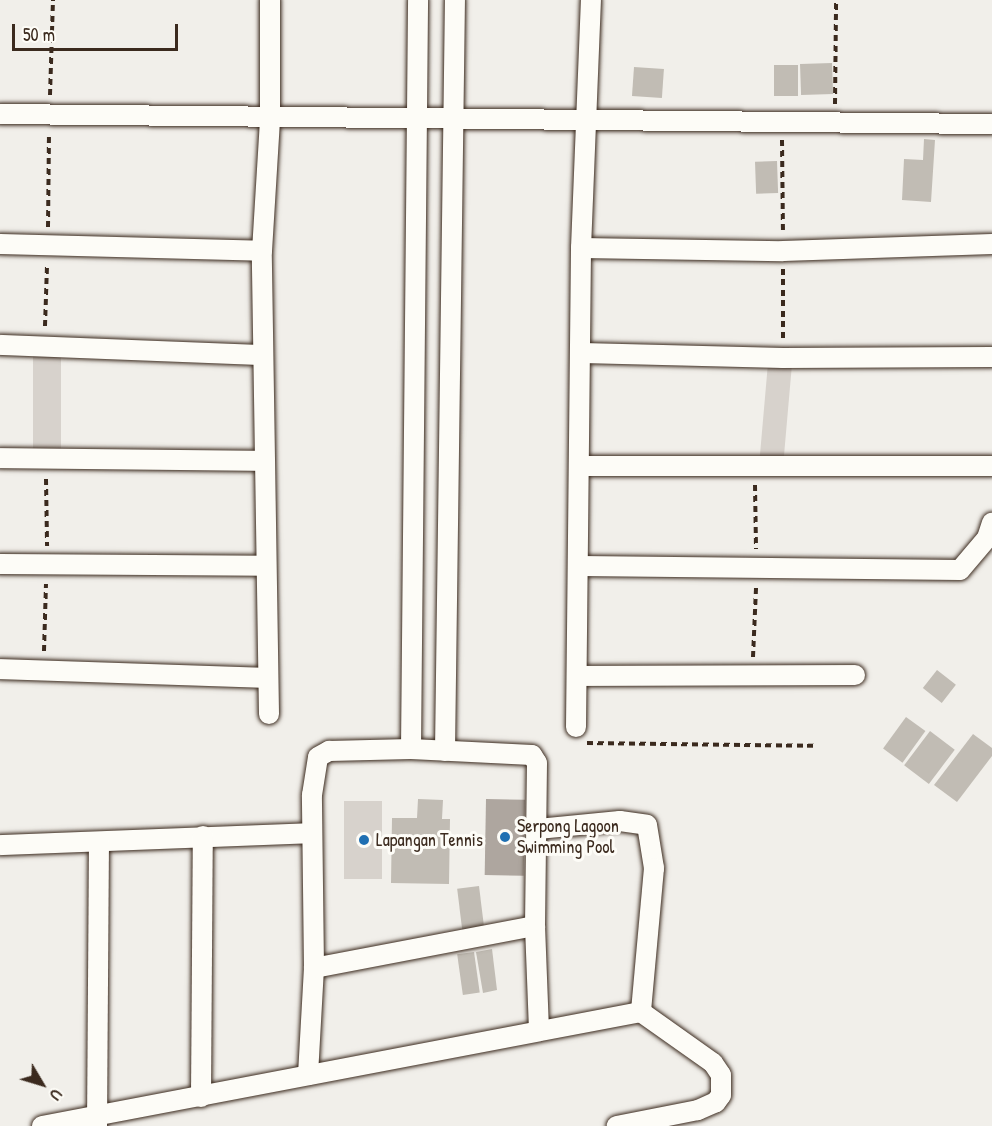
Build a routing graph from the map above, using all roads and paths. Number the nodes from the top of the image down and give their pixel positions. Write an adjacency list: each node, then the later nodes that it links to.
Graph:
1 (53, 0): 8 (path)
2 (270, 0): 10 (street)
3 (418, 0): 11 (street)
4 (455, 0): 9 (street)
5 (591, 0): 13 (street)
6 (836, 0): 12 (path)
7 (0, 114): 8 (street)
8 (49, 114): 10 (street); 17 (path)
9 (454, 117): 11 (street); 13 (street); 44 (street)
10 (270, 119): 11 (street); 19 (street)
11 (417, 120): 43 (street)
12 (835, 120): 13 (street); 14 (street)
13 (588, 121): 18 (street)
14 (992, 124)
15 (0, 244): 17 (street)
16 (992, 244): 18 (street)
17 (48, 245): 19 (street); 21 (path)
18 (581, 248): 22 (street)
19 (262, 251): 23 (street)
20 (0, 345): 21 (street)
21 (45, 345): 23 (street)
22 (582, 353): 24 (street); 28 (street)
23 (264, 355): 27 (street)
24 (992, 357)
25 (0, 458): 26 (street)
26 (45, 459): 27 (street); 32 (path)
27 (265, 461): 33 (street)
28 (581, 466): 29 (street); 34 (street)
29 (992, 466)
30 (992, 522): 34 (street)
31 (0, 564): 32 (street)
32 (48, 564): 33 (street); 36 (path)
33 (266, 566): 39 (street)
34 (580, 566): 38 (street)
35 (0, 669): 36 (street)
36 (44, 670): 39 (street)
37 (855, 675): 38 (street)
38 (577, 676): 41 (street)
39 (267, 678): 40 (street)
40 (269, 714)
41 (577, 735): 42 (path)
42 (817, 746)
43 (411, 749): 44 (street); 46 (street)
44 (445, 751): 45 (street)
45 (538, 829): 50 (street); 52 (street)
46 (312, 833): 47 (street); 51 (street)
47 (203, 836): 48 (street); 55 (street)
48 (99, 842): 49 (street); 56 (street)
49 (0, 845)
50 (535, 926): 51 (street); 53 (street)
51 (314, 968): 54 (street)
52 (641, 1012): 53 (street); 58 (street)
53 (539, 1030): 54 (street)
54 (308, 1076): 55 (street)
55 (201, 1097): 56 (street)
56 (96, 1121): 57 (street)
57 (42, 1126)
58 (617, 1126)

